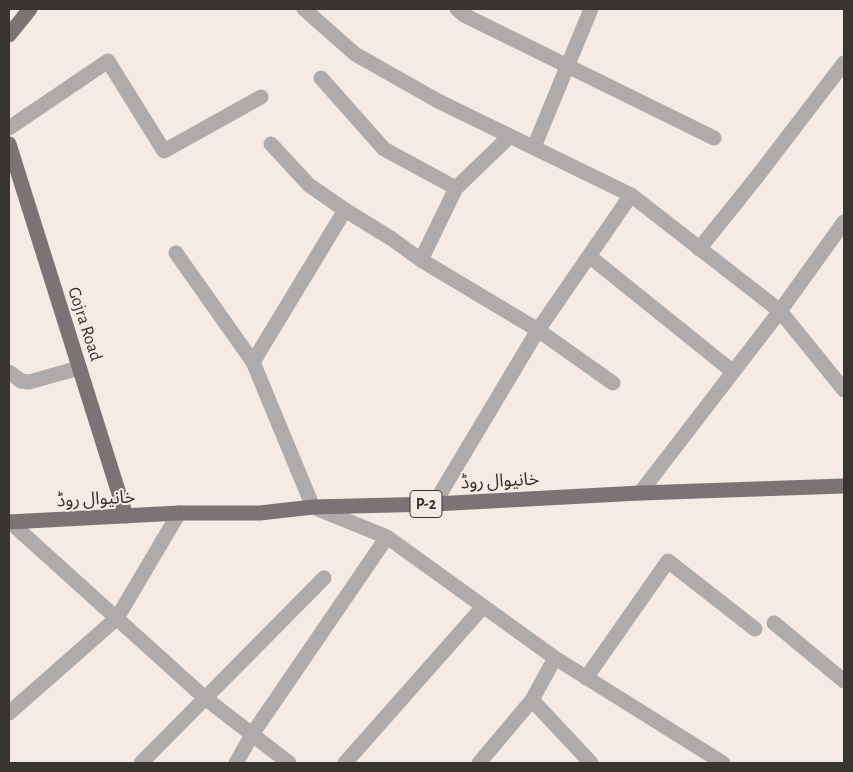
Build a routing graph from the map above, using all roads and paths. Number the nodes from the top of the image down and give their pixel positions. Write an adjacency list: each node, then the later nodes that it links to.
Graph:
1 (30, 9): 5 (main road)
2 (304, 9): 11 (street)
3 (457, 9): 7 (street)
4 (591, 9): 7 (street)
5 (9, 35)
6 (844, 63): 20 (street)
7 (567, 65): 12 (street); 15 (street)
8 (321, 78): 16 (street)
9 (261, 97): 10 (street)
10 (9, 128)
11 (510, 136): 15 (street); 16 (street)
12 (714, 138)
13 (9, 144): 27 (main road, Gojra Road)
14 (271, 144): 18 (street)
15 (534, 146): 17 (street)
16 (456, 188): 23 (street)
17 (631, 195): 20 (street); 22 (street)
18 (345, 210): 23 (street); 26 (street)
19 (844, 222): 24 (street)
20 (699, 249): 24 (street)
21 (176, 253): 26 (street)
22 (589, 256): 25 (street); 28 (street)
23 (421, 260): 25 (street)
24 (780, 311): 28 (street); 31 (street)
25 (538, 330): 30 (street); 34 (street)
26 (253, 362): 35 (street)
27 (79, 368): 29 (street); 37 (main road, Gojra Road)
28 (732, 371): 33 (street)
29 (9, 372)
30 (613, 383)
31 (844, 390)
32 (844, 486): 33 (main road, خانیوال روڈ / P-2)
33 (640, 493): 34 (main road, خانیوال روڈ / P-2)
34 (434, 504): 35 (main road, خانیوال روڈ / P-2)
35 (313, 507): 36 (main road, خانیوال روڈ / P-2); 39 (street)
36 (179, 513): 37 (main road, خانیوال روڈ / P-2); 42 (street)
37 (126, 516): 38 (main road, خانیوال روڈ / P-2)
38 (9, 522): 42 (street)
39 (388, 537): 41 (street); 51 (street)
40 (324, 578): 48 (street)
41 (482, 608): 45 (street); 55 (street)
42 (118, 618): 48 (street); 50 (street)
43 (774, 623): 47 (street)
44 (755, 629): 46 (street)
45 (555, 658): 46 (street); 49 (street)
46 (586, 678): 58 (street)
47 (844, 681)
48 (206, 698): 51 (street); 52 (street)
49 (532, 700): 56 (street); 57 (street)
50 (9, 713)
51 (253, 733): 53 (street); 54 (street)
52 (144, 762)
53 (236, 763)
54 (289, 763)
55 (345, 763)
56 (479, 763)
57 (591, 763)
58 (723, 763)

